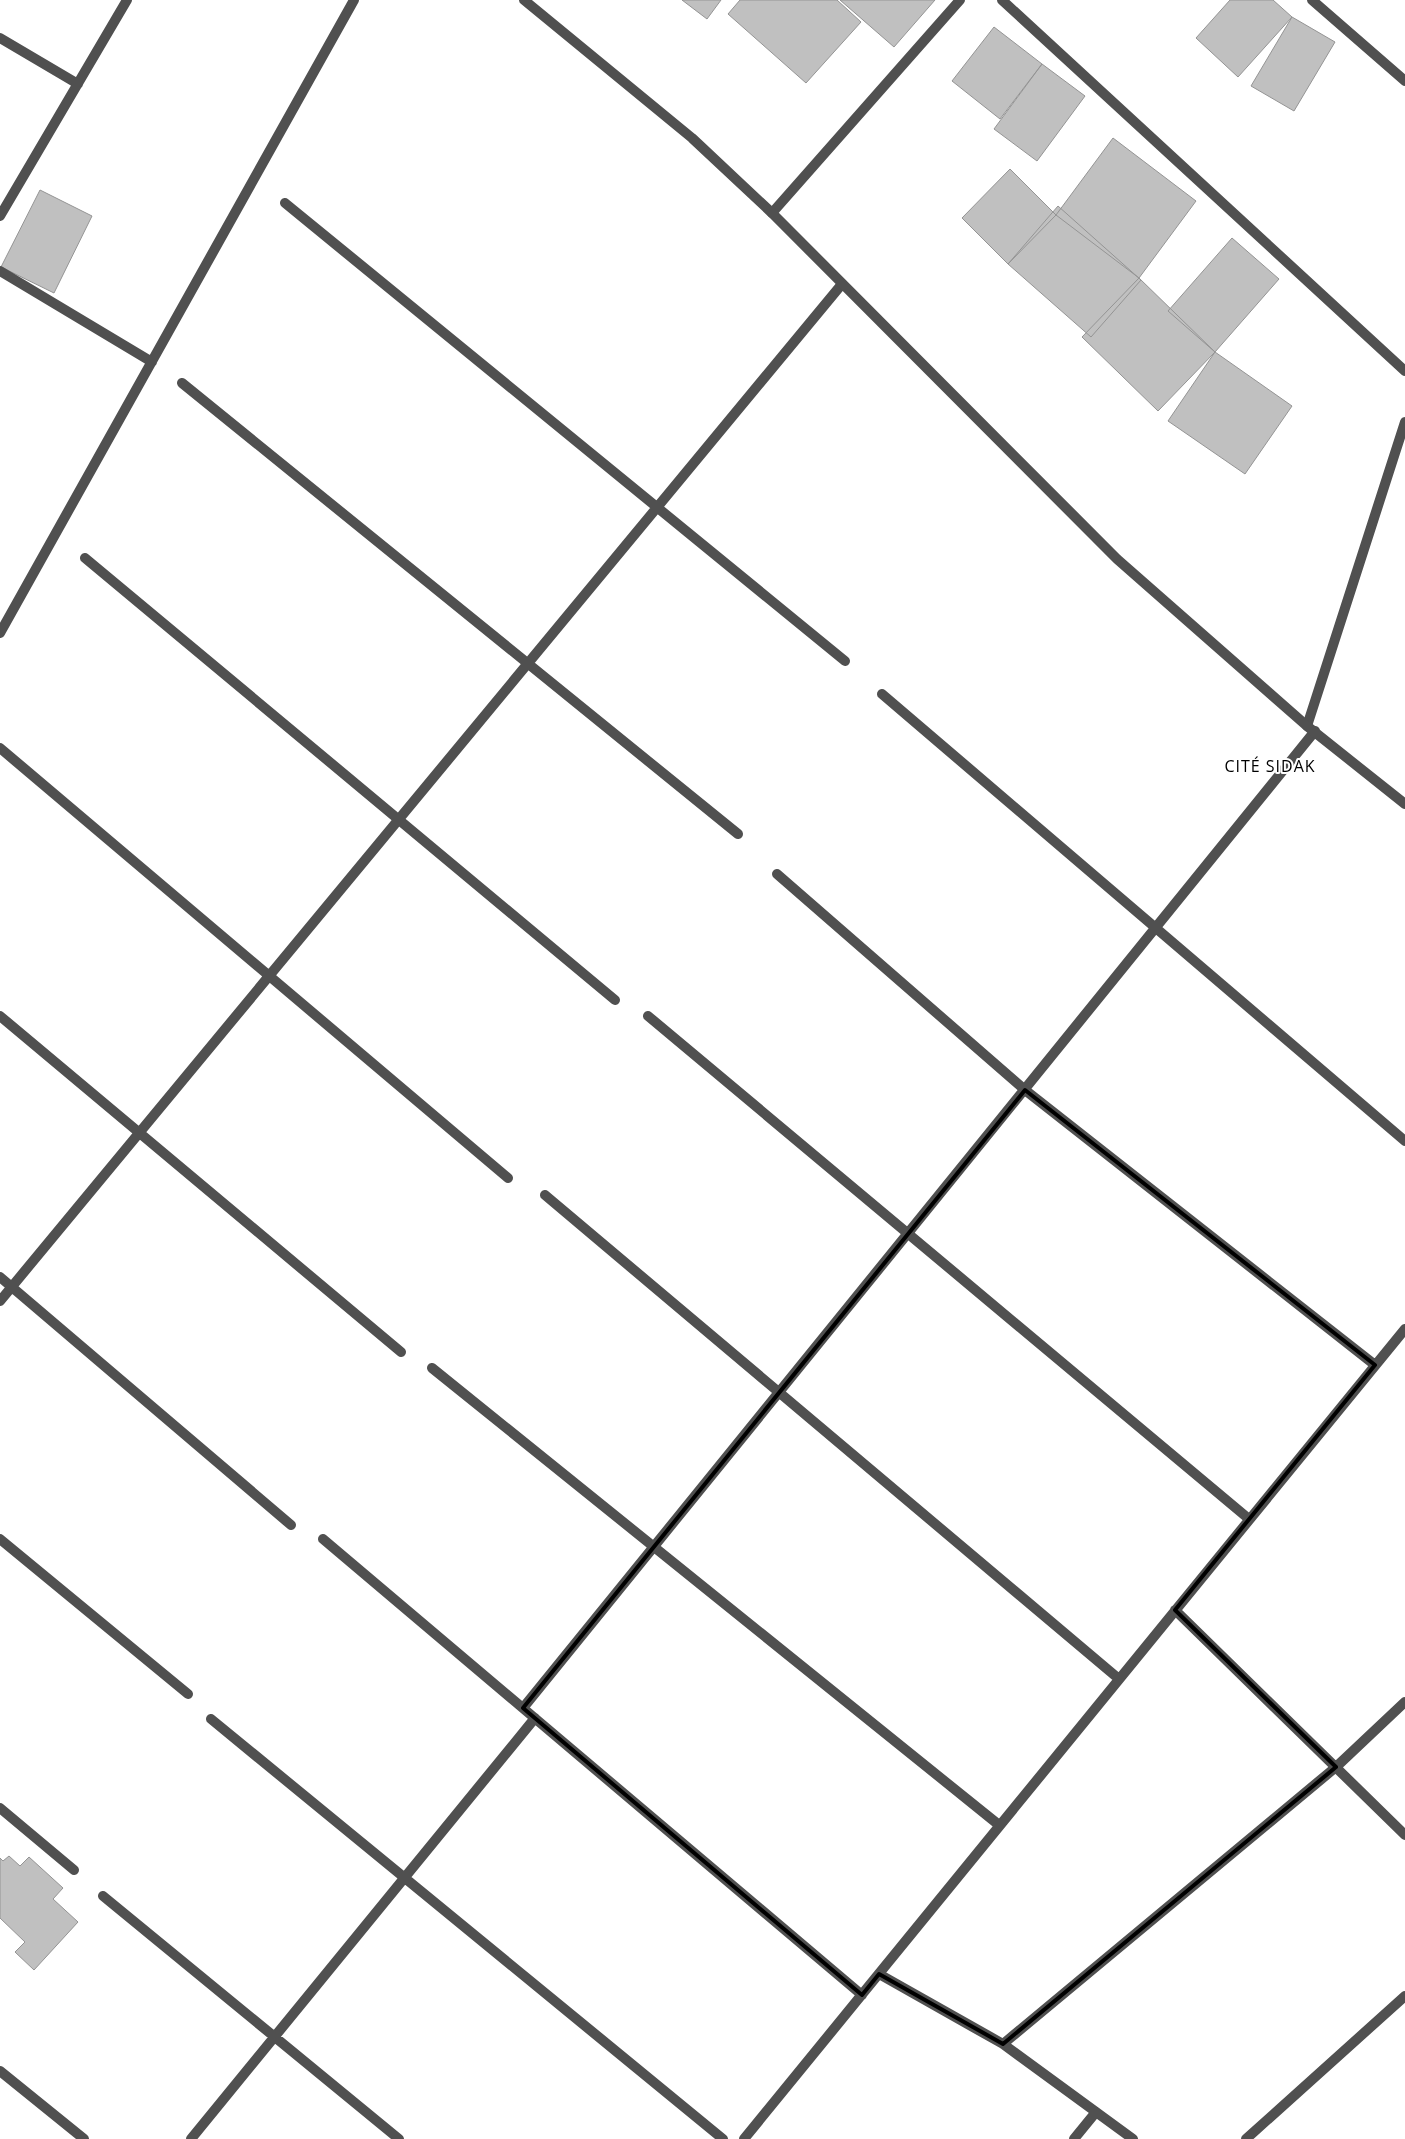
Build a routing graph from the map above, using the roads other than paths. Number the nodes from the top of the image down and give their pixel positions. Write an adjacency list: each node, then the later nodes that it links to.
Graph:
1 (127, 0): 9 (street)
2 (354, 0): 15 (street)
3 (524, 0): 11 (street)
4 (960, 0): 11 (street)
5 (1002, 0): 16 (street)
6 (1312, 0): 8 (street)
7 (0, 38): 9 (street)
8 (1405, 81)
9 (78, 84): 12 (street)
10 (285, 203): 19 (street)
11 (772, 213): 14 (street)
12 (0, 216)
13 (0, 271): 15 (street)
14 (842, 284): 19 (street); 25 (street)
15 (152, 362): 21 (street)
16 (1405, 371)
17 (182, 383): 23 (street)
18 (1405, 422): 25 (street)
19 (657, 507): 22 (street); 23 (street)
20 (85, 558): 28 (street)
21 (0, 633)
22 (845, 661)
23 (528, 663): 28 (street); 29 (street)
24 (882, 694): 31 (street)
25 (1311, 728): 27 (street); 31 (street)
26 (0, 748): 32 (street)
27 (1405, 804)
28 (398, 819): 32 (street); 33 (street)
29 (738, 834)
30 (777, 874): 36 (street)
31 (1156, 928): 36 (street); 38 (street)
32 (269, 976): 37 (street); 39 (street)
33 (615, 1000)
34 (0, 1016): 37 (street)
35 (648, 1016): 41 (street)
36 (1025, 1090): 41 (street); 47 (street)
37 (140, 1133): 43 (street); 46 (street)
38 (1405, 1141)
39 (508, 1178)
40 (546, 1195): 49 (street)
41 (908, 1234): 49 (street); 50 (street)
42 (0, 1277): 43 (street)
43 (12, 1287): 44 (street); 51 (street)
44 (0, 1301)
45 (1405, 1329): 47 (street)
46 (401, 1352)
47 (1375, 1365): 50 (street)
48 (432, 1368): 54 (street)
49 (780, 1392): 54 (street); 56 (street)
50 (1249, 1520): 55 (street)
51 (291, 1525)
52 (0, 1539): 57 (street)
53 (323, 1540): 59 (street)
54 (654, 1547): 59 (street); 64 (street)
55 (1175, 1610): 56 (street); 62 (street)
56 (1119, 1679): 64 (street)
57 (188, 1694)
58 (1405, 1702): 62 (street)
59 (523, 1708): 60 (street)
60 (535, 1718): 67 (street); 70 (street)
61 (211, 1719): 67 (street)
62 (1336, 1767): 65 (street); 73 (street)
63 (0, 1808): 66 (street)
64 (999, 1825): 69 (street)
65 (1405, 1835)
66 (74, 1870)
67 (405, 1878): 72 (street); 79 (street)
68 (103, 1896): 72 (street)
69 (878, 1974): 70 (street); 73 (street)
70 (862, 1995): 80 (street)
71 (1405, 1996): 83 (street)
72 (275, 2037): 77 (street); 78 (street)
73 (1003, 2044): 75 (street)
74 (0, 2071): 76 (street)
75 (1096, 2112): 81 (street); 82 (street)
76 (84, 2139)
77 (191, 2139)
78 (399, 2139)
79 (723, 2139)
80 (744, 2139)
81 (1074, 2139)
82 (1133, 2139)
83 (1246, 2139)

